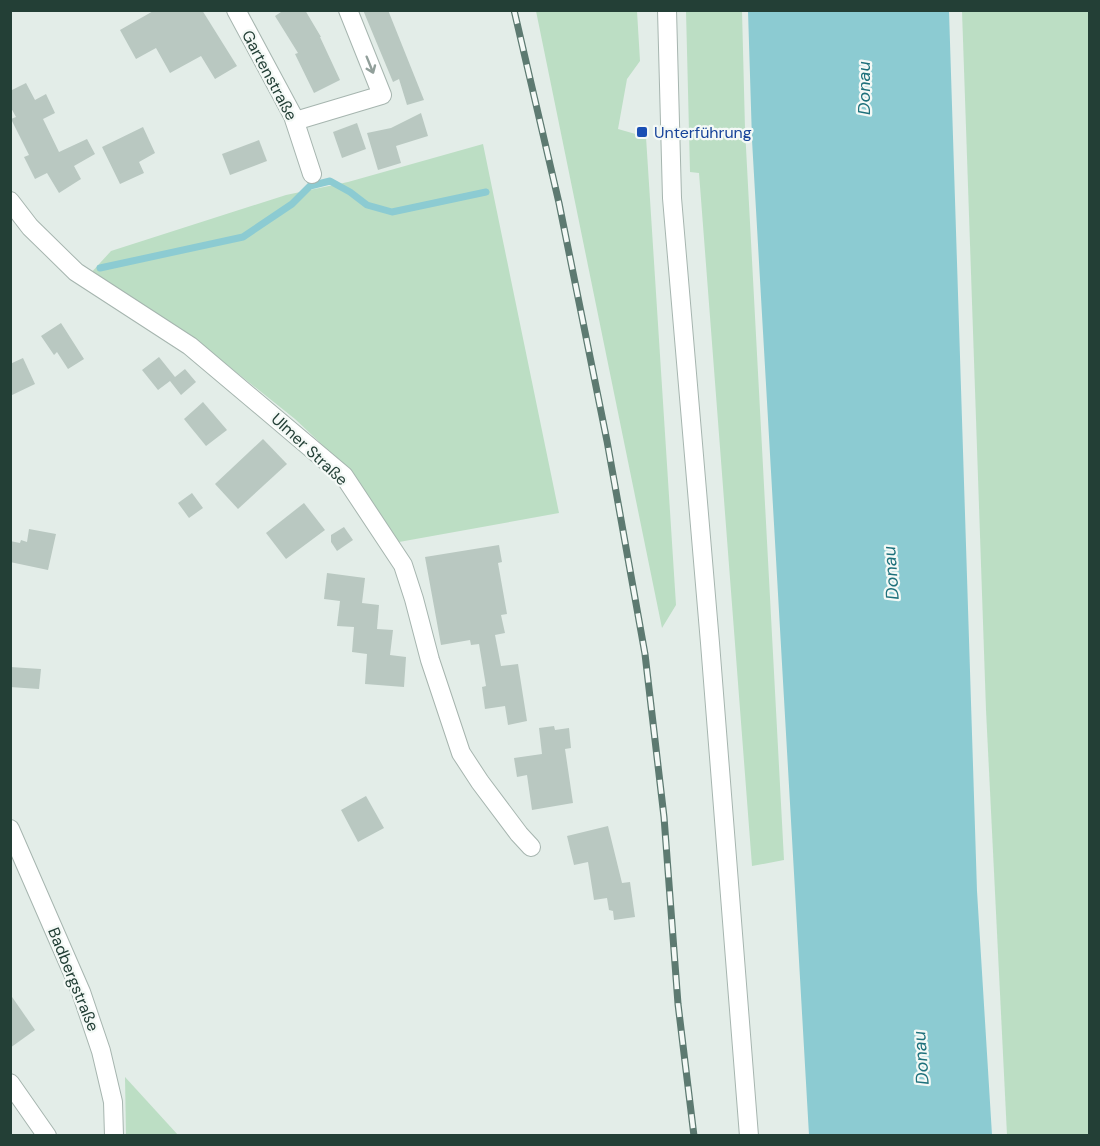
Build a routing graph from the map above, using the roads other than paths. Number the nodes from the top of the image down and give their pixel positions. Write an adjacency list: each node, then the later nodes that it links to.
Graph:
1 (236, 10): 4 (street, Gartenstraße)
2 (348, 10): 4 (street, one-way to 4)
3 (667, 10): 12 (street)
4 (295, 121): 5 (street, Gartenstraße)
5 (312, 174)
6 (10, 201): 8 (street, Ulmer Straße)
7 (10, 830): 11 (street, Badbergstraße)
8 (531, 847)
9 (10, 1083): 10 (street)
10 (47, 1136)
11 (114, 1136)
12 (749, 1136)

